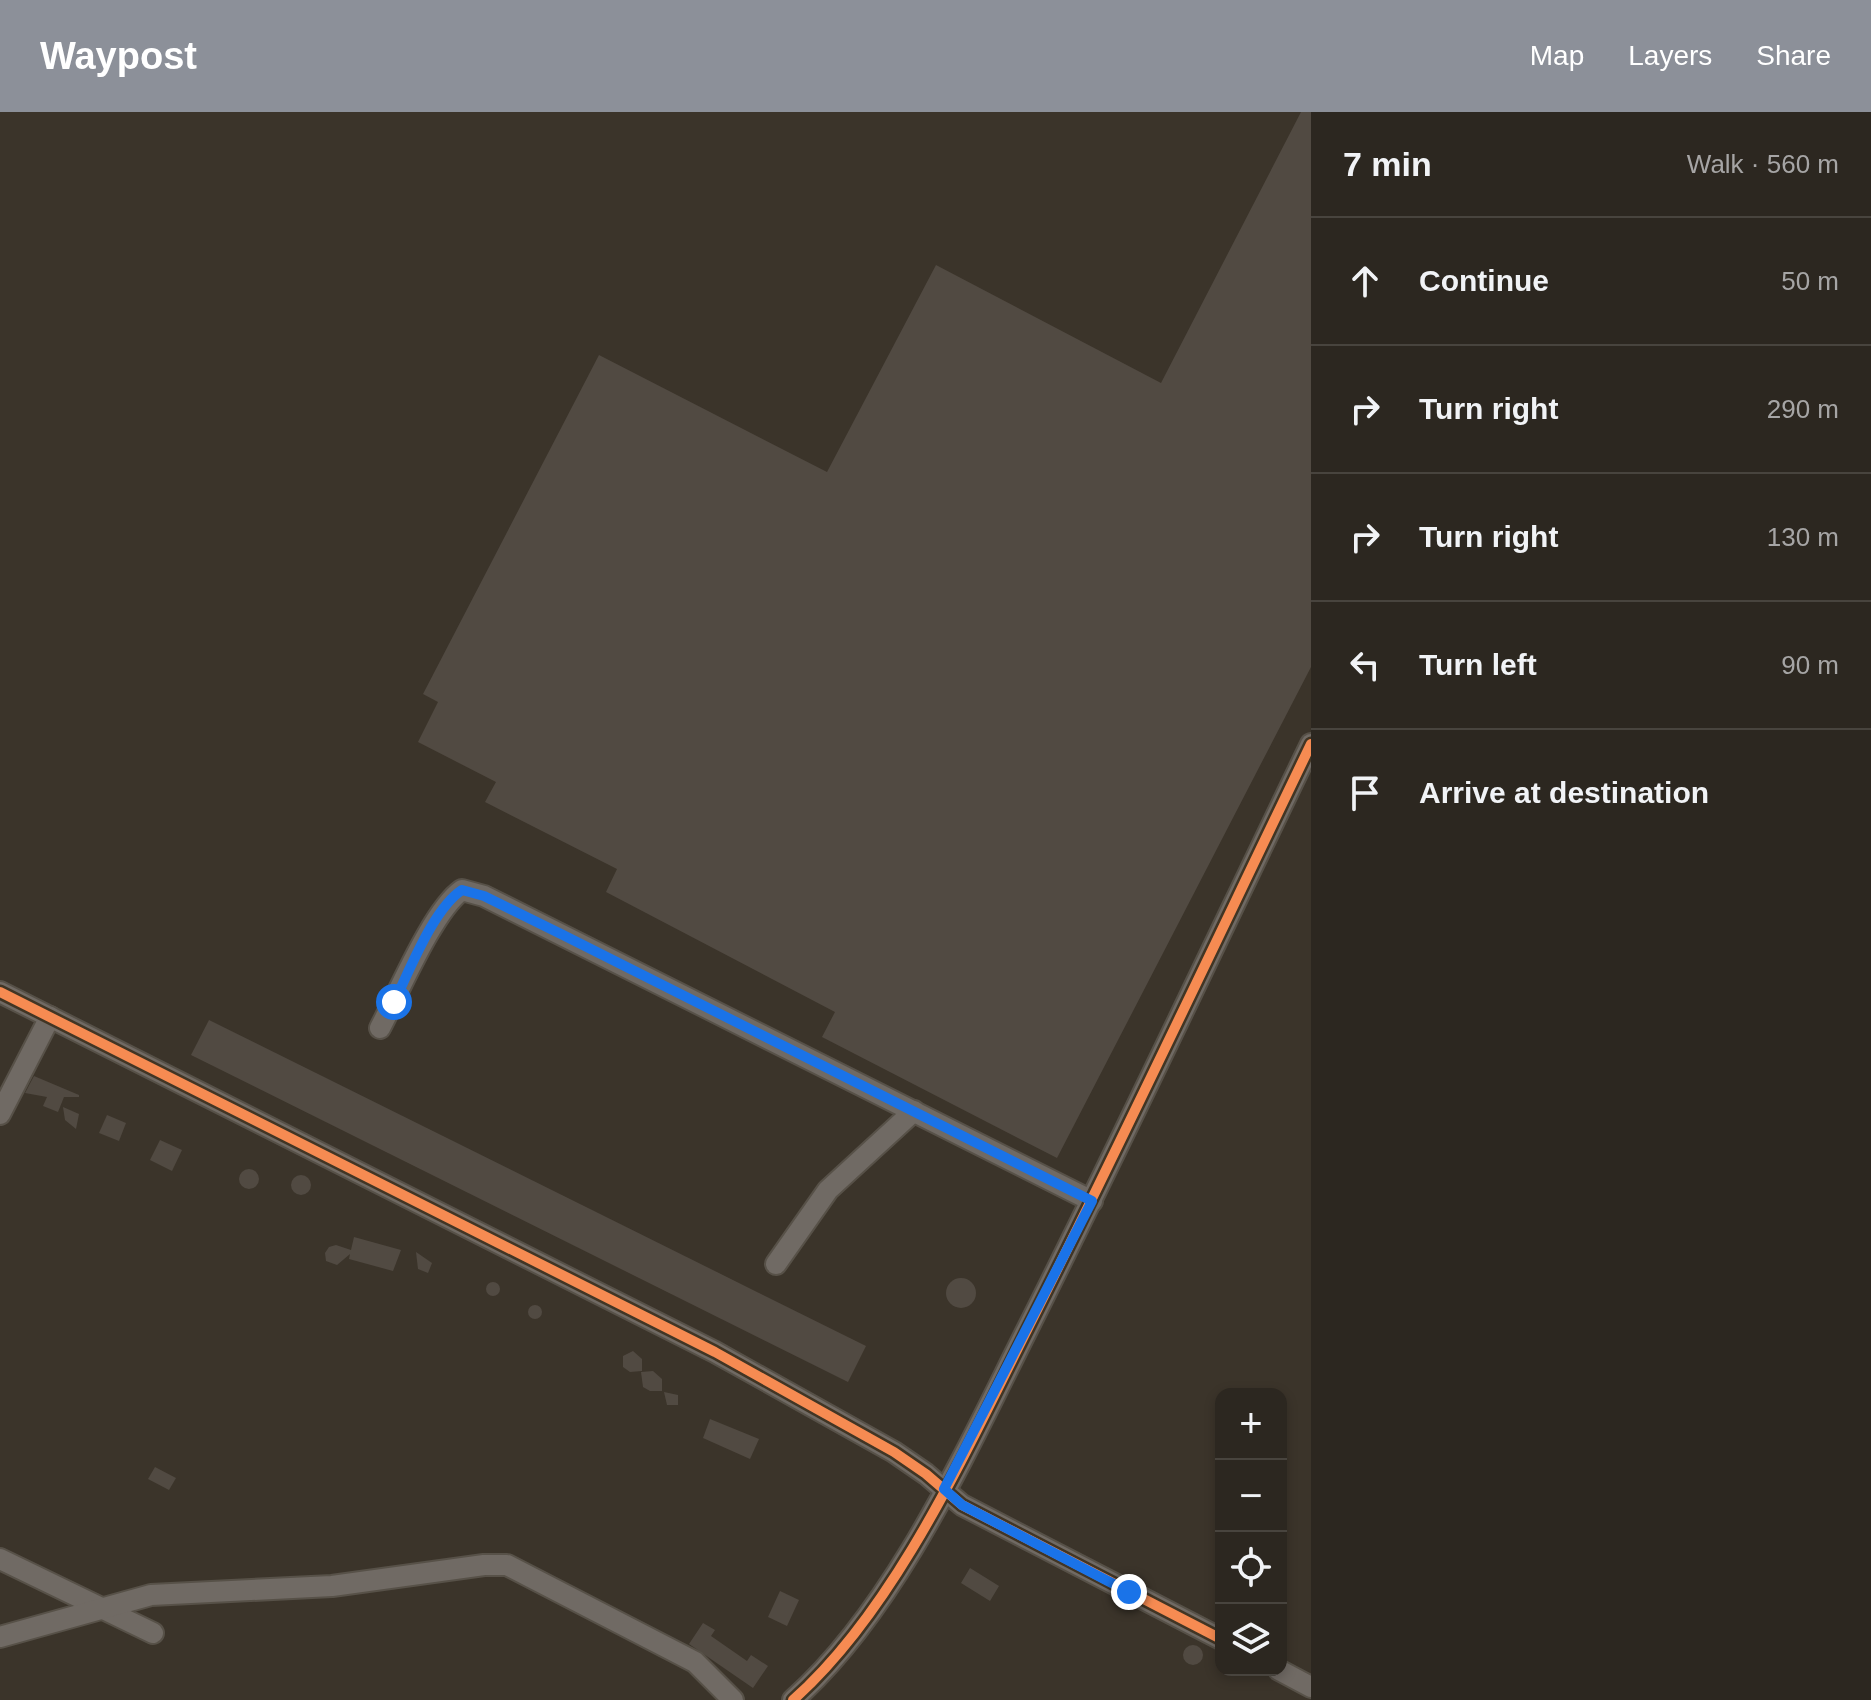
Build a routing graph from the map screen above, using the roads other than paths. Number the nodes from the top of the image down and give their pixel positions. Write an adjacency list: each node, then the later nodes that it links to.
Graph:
1 (1311, 744): 2 (street)
2 (1306, 767): 8 (street)
3 (0, 992): 4 (street)
4 (50, 1017): 7 (street); 10 (street)
5 (380, 1028): 6 (street)
6 (914, 1111): 8 (street); 9 (street)
7 (0, 1114)
8 (1092, 1201): 10 (street)
9 (776, 1264)
10 (944, 1489): 14 (street); 19 (street)
11 (0, 1559): 12 (street)
12 (101, 1607): 13 (street); 15 (street); 18 (street)
13 (153, 1633)
14 (1215, 1636)
15 (0, 1637)
16 (1287, 1674): 17 (street)
17 (1311, 1687)
18 (733, 1700)
19 (793, 1700)

